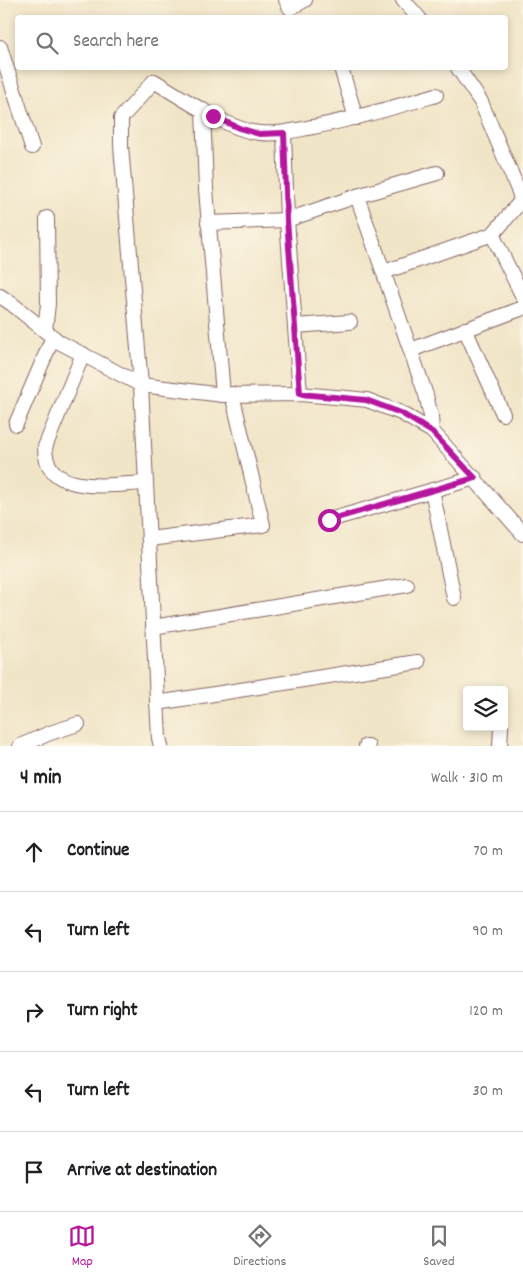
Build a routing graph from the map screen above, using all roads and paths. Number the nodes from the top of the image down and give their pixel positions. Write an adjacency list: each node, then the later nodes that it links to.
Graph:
1 (286, 0): 2 (street)
2 (305, 0)
3 (403, 0): 4 (street)
4 (416, 15)
5 (0, 47): 12 (street)
6 (342, 70): 10 (street)
7 (459, 70): 14 (street)
8 (436, 95): 10 (street)
9 (203, 110): 11 (street); 18 (street); 30 (street)
10 (356, 118): 11 (street)
11 (284, 133): 17 (street)
12 (32, 147)
13 (437, 173): 15 (street)
14 (520, 184): 19 (street)
15 (357, 196): 17 (street); 20 (street)
16 (47, 218): 27 (street)
17 (287, 220): 18 (street); 25 (street)
18 (208, 223): 31 (street)
19 (493, 234): 20 (street); 22 (street)
20 (384, 272): 28 (street)
21 (0, 296): 27 (street)
22 (523, 297)
23 (523, 308): 26 (street)
24 (350, 322): 25 (street)
25 (295, 326): 32 (street)
26 (465, 329): 28 (street); 33 (street)
27 (49, 333): 29 (street); 34 (street)
28 (411, 350): 35 (street)
29 (82, 354): 30 (street); 37 (street)
30 (141, 385): 31 (street); 37 (street)
31 (228, 394): 32 (street); 41 (street)
32 (300, 394): 35 (street)
33 (503, 414)
34 (16, 424)
35 (432, 432): 36 (street)
36 (475, 478): 38 (street); 40 (street)
37 (146, 483): 41 (street)
38 (432, 490): 39 (street); 43 (street)
39 (329, 520)
40 (522, 530)
41 (149, 539): 44 (street)
42 (407, 585): 44 (street)
43 (454, 598)
44 (153, 627): 46 (street)
45 (418, 662): 46 (street)
46 (157, 704): 50 (street)
47 (78, 724): 49 (street)
48 (501, 731): 51 (street)
49 (20, 746)
50 (161, 746)
51 (500, 746)

